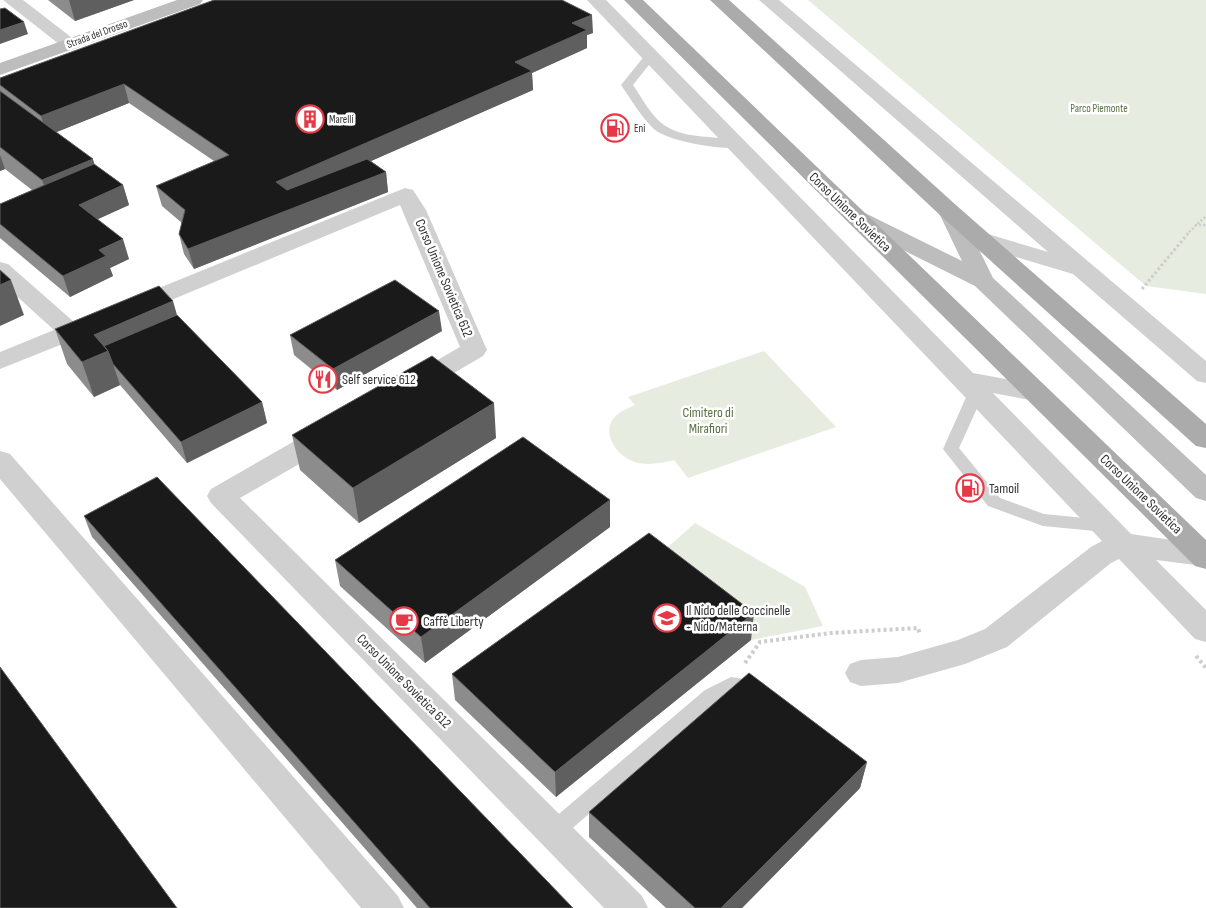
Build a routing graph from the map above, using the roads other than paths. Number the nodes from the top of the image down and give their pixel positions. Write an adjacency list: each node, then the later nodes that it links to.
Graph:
1 (12, 0): 9 (street)
2 (154, 0): 9 (street, Strada del Drosso)
3 (194, 0): 9 (street, Strada del Drosso)
4 (596, 0): 10 (street)
5 (633, 0): 8 (main road, Corso Unione Sovietica)
6 (719, 0): 14 (main road)
7 (768, 0): 18 (street)
8 (665, 32): 10 (street); 15 (main road, Corso Unione Sovietica)
9 (64, 38): 11 (street, Strada del Drosso); 12 (street, Strada del Drosso)
10 (647, 53): 13 (street); 13 (lane)
11 (0, 54)
12 (0, 69)
13 (736, 144): 23 (street)
14 (949, 211): 16 (main road); 19 (street)
15 (857, 218): 19 (street); 24 (main road, Corso Unione Sovietica)
16 (981, 239): 18 (street); 27 (main road)
17 (0, 270): 20 (street)
18 (1084, 271): 22 (street)
19 (983, 281): 29 (street)
20 (71, 332): 21 (street, Corso Unione Sovietica 612); 25 (street, Corso Unione Sovietica 612)
21 (0, 361)
22 (1206, 375)
23 (970, 386): 24 (street); 30 (street); 30 (lane)
24 (1035, 392): 31 (main road, Corso Unione Sovietica)
25 (390, 399)
26 (356, 419): 35 (street, Corso Unione Sovietica 612)
27 (1206, 439)
28 (0, 460): 36 (street)
29 (1206, 491)
30 (1114, 535): 31 (street, Corso Unione Sovietica); 32 (street); 33 (street)
31 (1205, 557)
32 (1206, 630)
33 (861, 673)
34 (770, 699): 35 (lane)
35 (554, 831): 37 (street, Corso Unione Sovietica 612)
36 (385, 908)
37 (630, 908)

